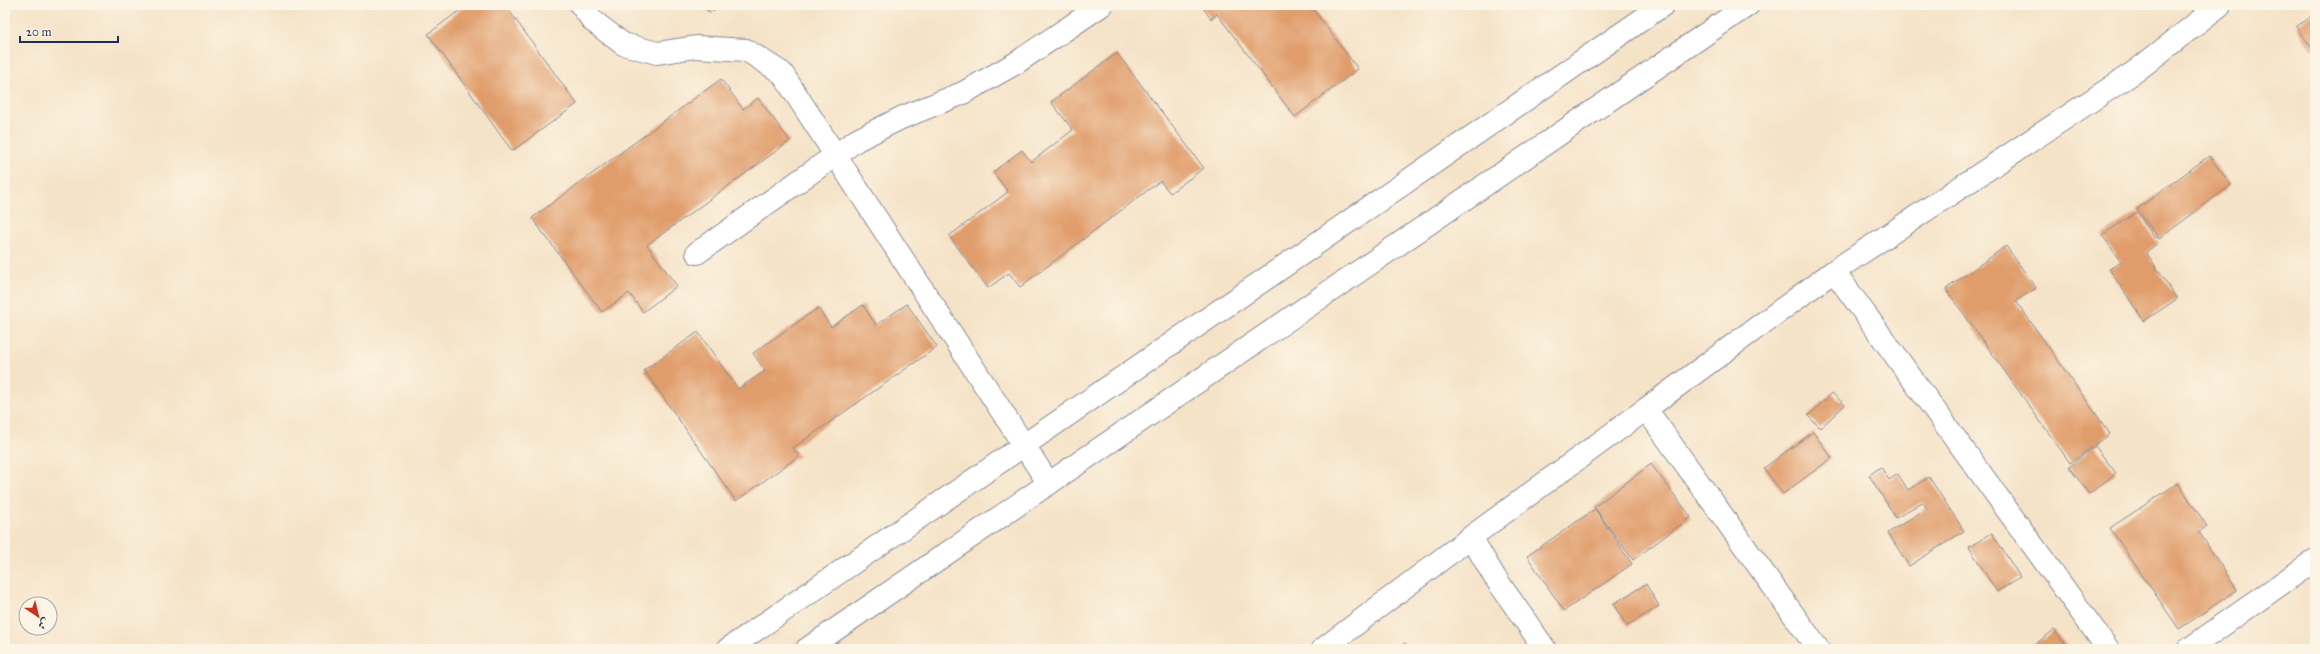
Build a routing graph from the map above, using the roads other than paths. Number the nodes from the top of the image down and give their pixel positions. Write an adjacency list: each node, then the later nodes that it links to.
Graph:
1 (581, 5): 6 (street)
2 (1102, 5): 6 (street)
3 (1663, 5): 10 (street)
4 (1748, 5): 11 (street)
5 (2220, 5): 8 (street)
6 (835, 155): 7 (street); 10 (street)
7 (697, 253)
8 (1834, 271): 9 (street); 19 (street)
9 (1646, 409): 12 (street); 18 (street)
10 (1024, 446): 11 (street); 14 (street)
11 (1049, 484): 15 (street)
12 (1471, 537): 16 (street); 17 (street)
13 (2315, 560): 20 (street)
14 (728, 649)
15 (807, 649)
16 (1323, 649)
17 (1545, 649)
18 (1818, 649)
19 (2108, 649)
20 (2189, 649)

